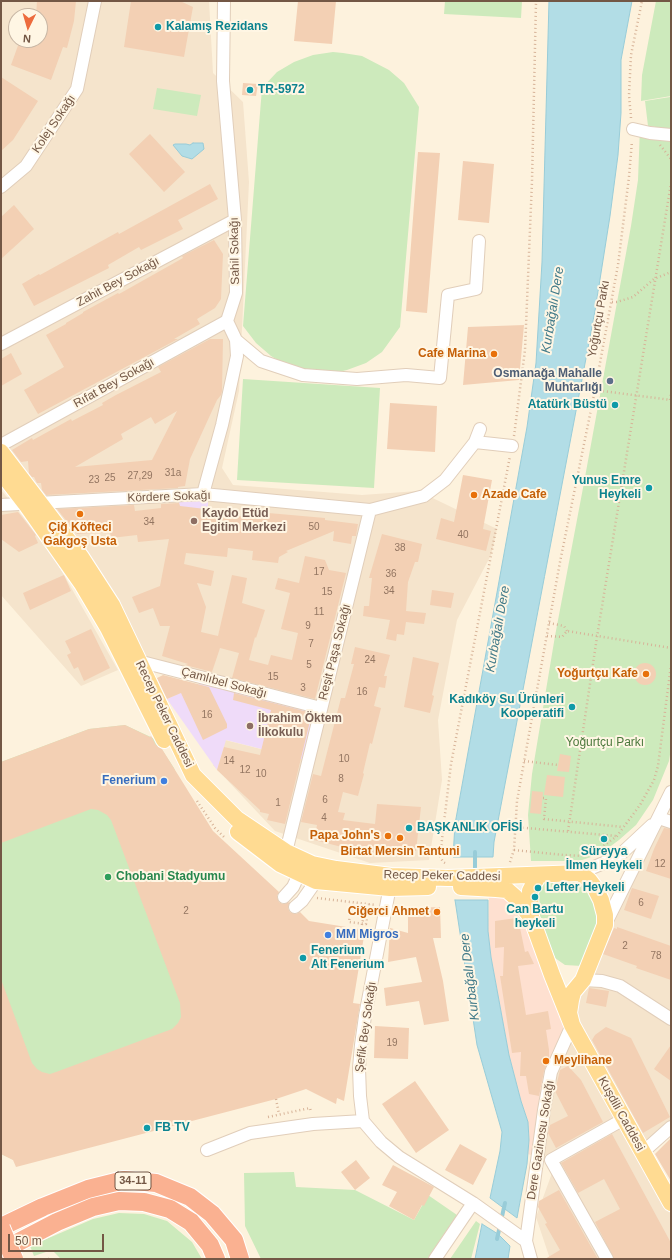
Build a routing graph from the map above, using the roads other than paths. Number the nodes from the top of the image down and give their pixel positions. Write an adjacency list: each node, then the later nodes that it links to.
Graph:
1 (95, 1): 5 (street, Kolej Sokağı)
2 (224, 1): 6 (street, Sahil Sokağı)
3 (632, 129): 4 (street)
4 (671, 135)
5 (1, 187)
6 (235, 220): 8 (street, Sahil Sokağı); 10 (street, Zahit Bey Sokağı)
7 (479, 241): 9 (street)
8 (227, 321): 9 (street); 13 (street, Rıfat Bey Sokağı)
9 (236, 340): 17 (street)
10 (1, 344)
11 (480, 429): 12 (street, Kördere Sokağı)
12 (475, 442): 14 (street); 20 (street, Kördere Sokağı)
13 (1, 445)
14 (512, 446)
15 (1, 452): 18 (main road, Recep Peker Caddesi)
16 (1, 472): 18 (main road, Recep Peker Caddesi)
17 (203, 494): 18 (street, Kördere Sokağı); 20 (street, Kördere Sokağı)
18 (33, 502): 19 (street, Kördere Sokağı); 21 (main road, Recep Peker Caddesi)
19 (1, 505)
20 (370, 510): 22 (street, Reşit Paşa Sokağı)
21 (133, 664): 22 (street, Çamlıbel Sokağı); 26 (main road, Recep Peker Caddesi)
22 (321, 708): 26 (street, Reşit Paşa Sokağı)
23 (671, 792): 24 (street)
24 (659, 818): 25 (street); 27 (street); 36 (street)
25 (671, 822)
26 (283, 858): 28 (main road, Recep Peker Caddesi); 32 (main road, Recep Peker Caddesi)
27 (580, 873): 30 (main road, Recep Peker Caddesi); 36 (main road)
28 (298, 874): 31 (main road, Recep Peker Caddesi); 33 (street)
29 (499, 876): 30 (main road, Recep Peker Caddesi); 32 (main road, Recep Peker Caddesi); 35 (main road, Recep Peker Caddesi)
30 (538, 876): 35 (main road, Kuşdili Caddesi)
31 (316, 881): 32 (main road, Recep Peker Caddesi); 34 (street)
32 (391, 882): 42 (street, Şefik Bey Sokağı)
33 (284, 897)
34 (295, 907)
35 (531, 917): 37 (main road, Kuşdili Caddesi)
36 (605, 925): 38 (main road, Kuşdili Caddesi)
37 (552, 975): 38 (main road); 40 (main road, Kuşdili Caddesi)
38 (583, 980): 39 (street); 40 (main road, Kuşdili Caddesi)
39 (671, 1019)
40 (572, 1025): 41 (main road, Kuşdili Caddesi); 47 (street, Dere Gazinosu Sokağı)
41 (624, 1119): 45 (main road, Kuşdili Caddesi); 46 (street)
42 (363, 1121): 44 (street); 48 (street)
43 (671, 1127): 45 (street)
44 (207, 1150)
45 (643, 1152): 49 (main road, Kuşdili Caddesi)
46 (551, 1160): 47 (street); 59 (street)
47 (535, 1168): 51 (street, Dere Gazinosu Sokağı)
48 (473, 1203): 51 (street); 57 (street)
49 (671, 1203)
50 (1, 1227): 54 (highway, 34-11, bridge); 56 (highway, 34-11)
51 (526, 1241): 58 (street, Dere Gazinosu Sokağı)
52 (1, 1252): 53 (main road); 55 (highway, 34-11)
53 (4, 1259)
54 (14, 1259)
55 (216, 1259)
56 (240, 1259)
57 (435, 1259)
58 (531, 1259)
59 (607, 1259)

